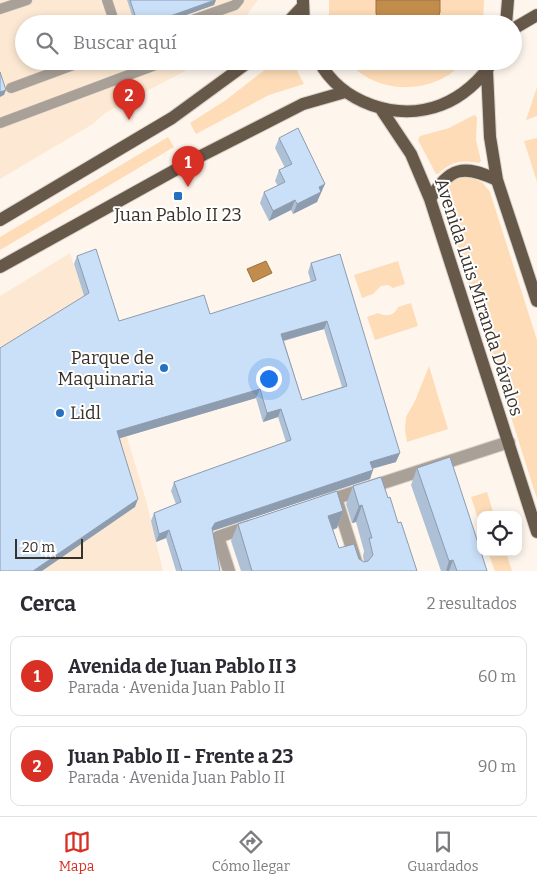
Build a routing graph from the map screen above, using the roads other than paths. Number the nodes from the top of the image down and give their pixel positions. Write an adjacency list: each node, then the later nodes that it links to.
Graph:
1 (27, 0): 6 (lane)
2 (107, 0): 7 (lane)
3 (240, 0): 8 (lane)
4 (508, 0): 10 (main road)
5 (303, 3): 9 (main road)
6 (0, 9)
7 (112, 15)
8 (207, 15)
9 (293, 15)
10 (507, 15)
11 (537, 15): 12 (main road)
12 (522, 24)
13 (60, 70): 19 (lane)
14 (142, 70): 22 (lane)
15 (238, 70): 25 (main road)
16 (323, 70): 20 (main road)
17 (486, 70): 21 (main road)
18 (490, 70): 23 (main road)
19 (11, 88)
20 (345, 92): 21 (main road); 26 (main road)
21 (382, 109): 24 (main road, Avenida Luis Miranda Dávalos)
22 (0, 123)
23 (497, 180): 24 (main road); 27 (main road)
24 (430, 199): 28 (main road, Avenida Luis Miranda Dávalos)
25 (0, 220)
26 (0, 267)
27 (537, 301)
28 (509, 442): 29 (street); 34 (main road, Avenida Luis Miranda Dávalos)
29 (448, 462): 30 (street); 31 (street)
30 (453, 476)
31 (336, 498): 32 (street); 36 (street)
32 (309, 507)
33 (263, 522): 35 (street)
34 (537, 532)
35 (229, 571)
36 (359, 571)

